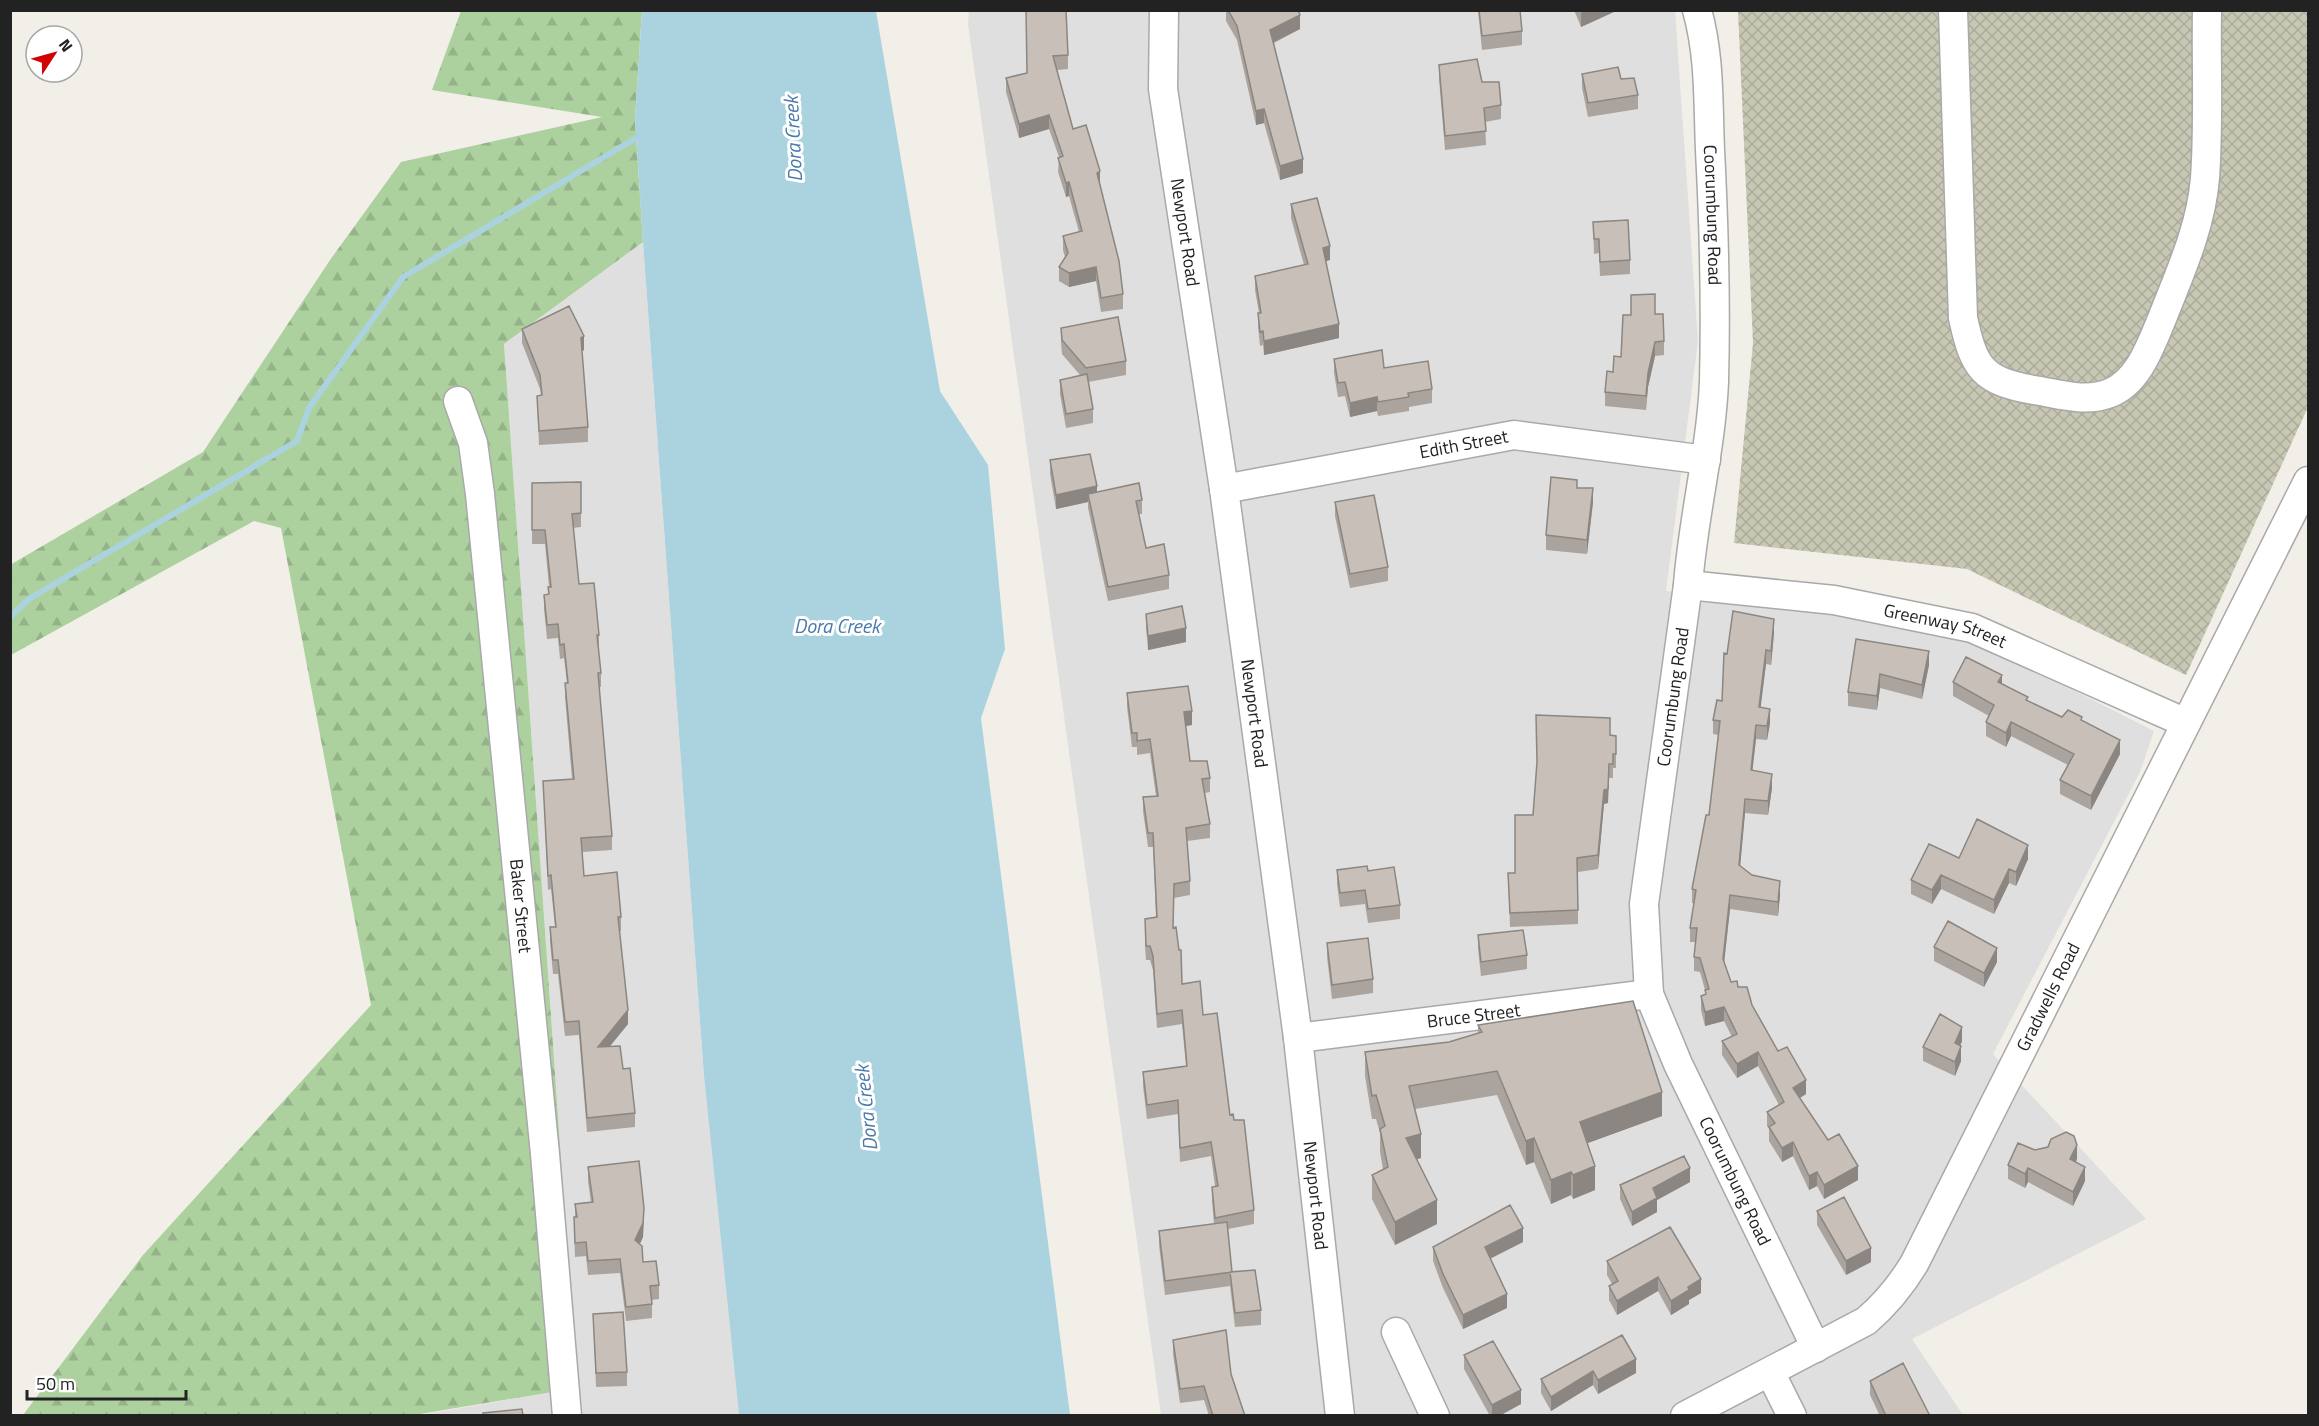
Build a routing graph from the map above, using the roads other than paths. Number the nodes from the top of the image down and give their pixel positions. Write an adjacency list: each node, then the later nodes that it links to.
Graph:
1 (1164, 10): 8 (street, Newport Road)
2 (1697, 10): 6 (street, Coorumbung Road)
3 (1953, 10): 4 (street)
4 (2207, 10)
5 (458, 401): 16 (street, Baker Street)
6 (1706, 460): 8 (street, Edith Street); 9 (street, Coorumbung Road)
7 (2308, 480): 10 (street, Gradwells Road)
8 (1224, 489): 12 (street, Newport Road)
9 (1688, 585): 10 (street, Greenway Street); 11 (street, Coorumbung Road)
10 (2186, 723): 14 (street, Gradwells Road)
11 (1649, 993): 12 (street, Bruce Street); 14 (street, Coorumbung Road)
12 (1298, 1038): 17 (street, Newport Road)
13 (1396, 1332): 18 (street)
14 (1816, 1348): 15 (street, Gradwells Road)
15 (1770, 1372): 19 (street, Gradwells Road); 20 (street)
16 (567, 1416)
17 (1340, 1416)
18 (1435, 1416)
19 (1685, 1416)
20 (1792, 1416)

